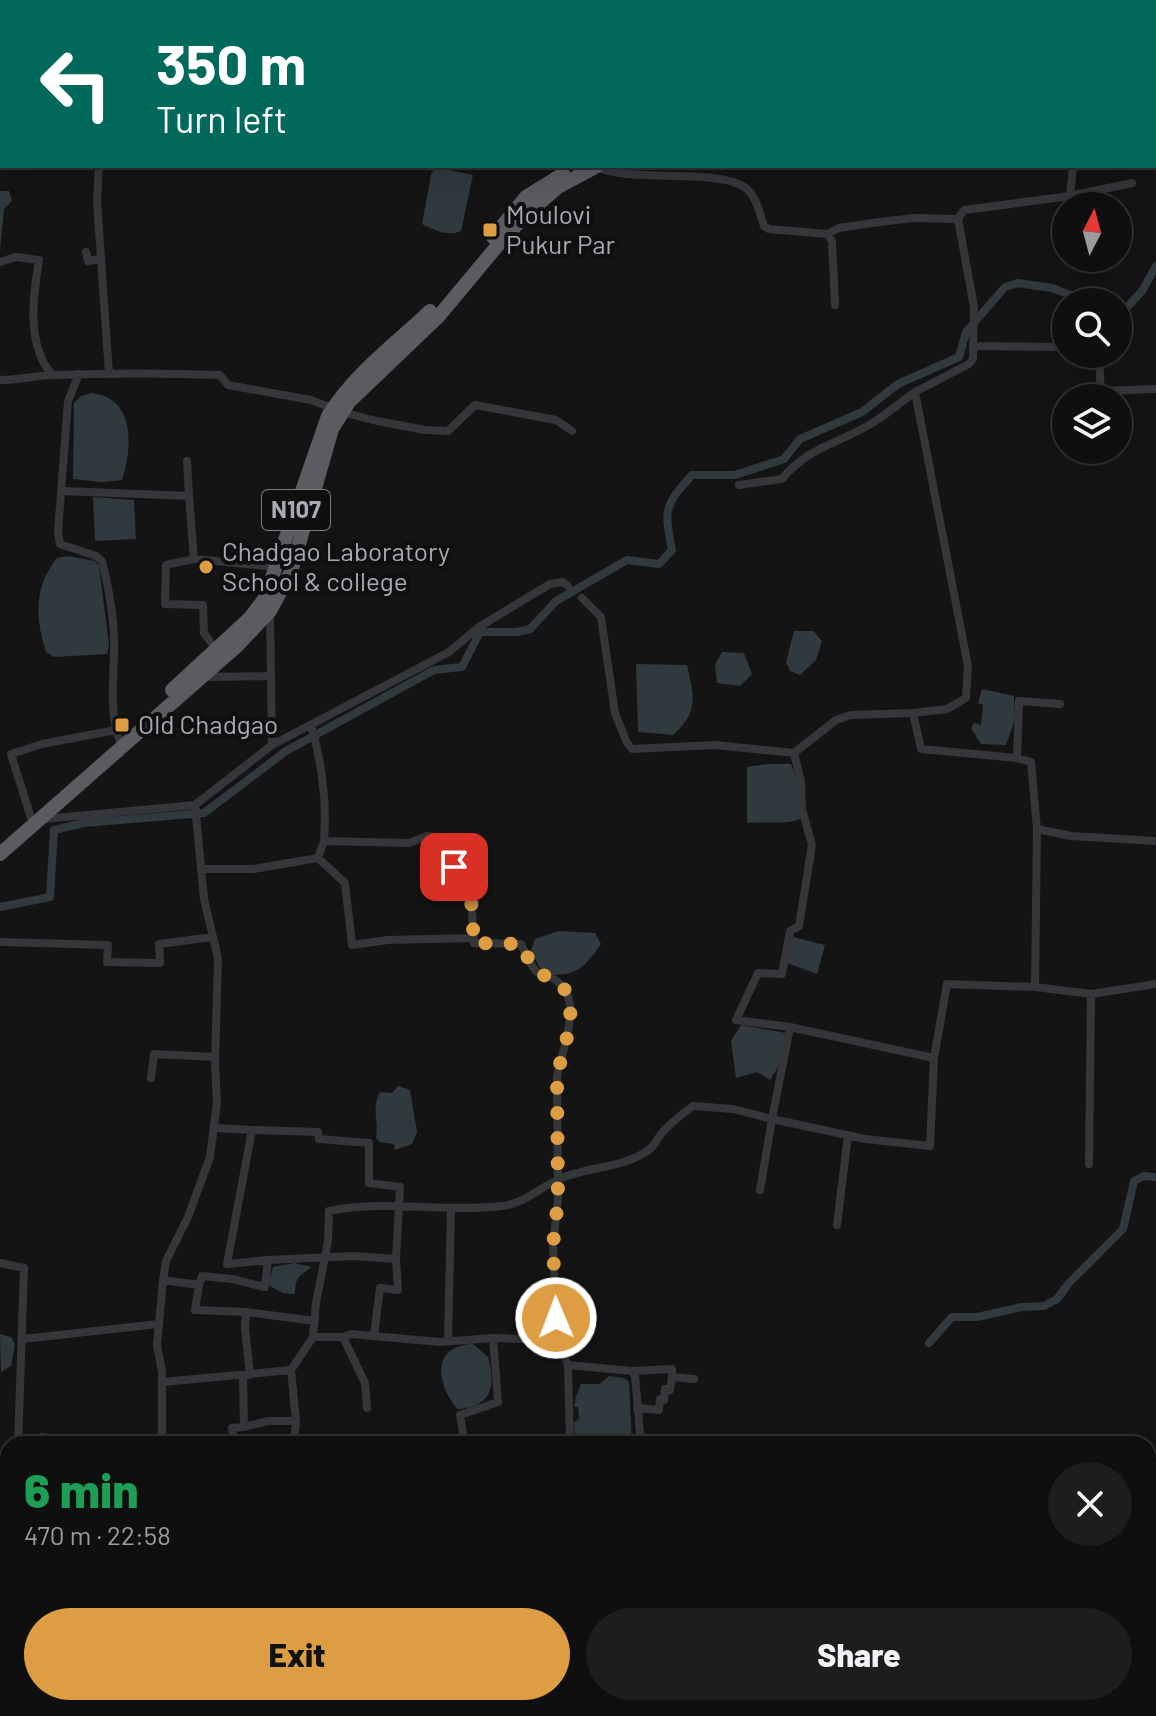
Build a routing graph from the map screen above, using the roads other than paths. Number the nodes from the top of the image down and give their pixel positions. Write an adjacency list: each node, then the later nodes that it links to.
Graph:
1 (99, 168): 13 (street)
2 (575, 168): 25 (highway, N107)
3 (593, 168): 25 (highway, N107)
4 (602, 168): 11 (street)
5 (1073, 168): 7 (street)
6 (1132, 183): 8 (street)
7 (1070, 192)
8 (1089, 192)
9 (1052, 198): 10 (street)
10 (958, 219): 11 (street); 16 (street)
11 (827, 234): 15 (street)
12 (86, 252): 13 (street)
13 (101, 259): 18 (street)
14 (0, 262): 20 (street)
15 (835, 305)
16 (974, 346): 17 (street); 24 (street)
17 (1052, 347)
18 (109, 373): 19 (street); 25 (street)
19 (79, 374): 20 (street); 29 (street)
20 (52, 375): 21 (street)
21 (0, 380)
22 (1156, 389): 23 (street)
23 (1132, 391)
24 (915, 392): 28 (street); 40 (street)
25 (337, 410): 26 (street); 32 (highway, N107); 35 (highway, N107)
26 (572, 431)
27 (187, 461): 30 (street)
28 (739, 485)
29 (63, 491): 30 (street); 42 (street)
30 (189, 496): 31 (street)
31 (194, 559): 32 (street); 36 (street)
32 (276, 567): 36 (highway, N107)
33 (568, 586): 41 (street)
34 (582, 598): 44 (street)
35 (270, 611): 37 (street); 38 (highway, N107)
36 (216, 650): 42 (highway, N107)
37 (271, 676): 38 (street); 43 (street)
38 (201, 677): 47 (highway, N107)
39 (1060, 704): 45 (street)
40 (913, 713): 44 (street); 45 (street)
41 (311, 725): 43 (street); 49 (street)
42 (118, 734): 47 (highway, N107); 47 (street)
43 (272, 745): 46 (street)
44 (794, 753): 61 (street)
45 (1017, 758): 48 (street)
46 (195, 805): 47 (street); 54 (street)
47 (35, 819): 51 (highway, N107); 52 (highway, N107)
48 (1037, 829): 50 (street); 59 (street)
49 (324, 841): 53 (street); 56 (street)
50 (1156, 841)
51 (0, 846)
52 (0, 854)
53 (318, 858): 54 (street); 56 (street)
54 (202, 869): 55 (street)
55 (213, 937): 57 (street); 62 (street)
56 (473, 938): 70 (street)
57 (0, 942)
58 (1156, 984): 60 (street)
59 (1035, 987): 60 (street); 63 (street)
60 (1091, 994): 69 (street)
61 (790, 1027): 63 (street); 65 (street)
62 (215, 1057): 64 (street); 66 (street)
63 (934, 1058): 68 (street)
64 (151, 1078)
65 (772, 1119): 68 (street); 70 (street); 71 (street)
66 (215, 1128): 67 (street); 79 (street)
67 (252, 1130): 72 (street); 77 (street)
68 (848, 1135): 74 (street)
69 (1089, 1164)
70 (557, 1180): 73 (street); 90 (street)
71 (760, 1190)
72 (398, 1206): 73 (street); 75 (street); 76 (street)
73 (451, 1208): 89 (street)
74 (837, 1225)
75 (324, 1257): 76 (street); 77 (street); 82 (street)
76 (396, 1259): 84 (street)
77 (268, 1260): 80 (street)
78 (0, 1263): 88 (street)
79 (163, 1280): 80 (street); 83 (street)
80 (199, 1285): 81 (street)
81 (246, 1312): 82 (street); 94 (street)
82 (315, 1321): 85 (street)
83 (158, 1324): 88 (street); 97 (street)
84 (374, 1336): 86 (street); 89 (street)
85 (313, 1337): 86 (street); 92 (street)
86 (343, 1337): 98 (street)
87 (493, 1338): 89 (street); 90 (street); 106 (street)
88 (23, 1339): 102 (street)
89 (448, 1340)
90 (557, 1340): 91 (street)
91 (568, 1365): 93 (street); 107 (street)
92 (291, 1370): 94 (street); 100 (street)
93 (632, 1371): 95 (street); 99 (street)
94 (247, 1375): 97 (street); 101 (street)
95 (672, 1377): 96 (street); 99 (street)
96 (694, 1379)
97 (163, 1382): 103 (street)
98 (367, 1408)
99 (637, 1408): 108 (street)
100 (296, 1421): 101 (street); 105 (street)
101 (244, 1427): 104 (street)
102 (18, 1436)
103 (162, 1436)
104 (233, 1436)
105 (295, 1436)
106 (464, 1436)
107 (570, 1436)
108 (641, 1436)

